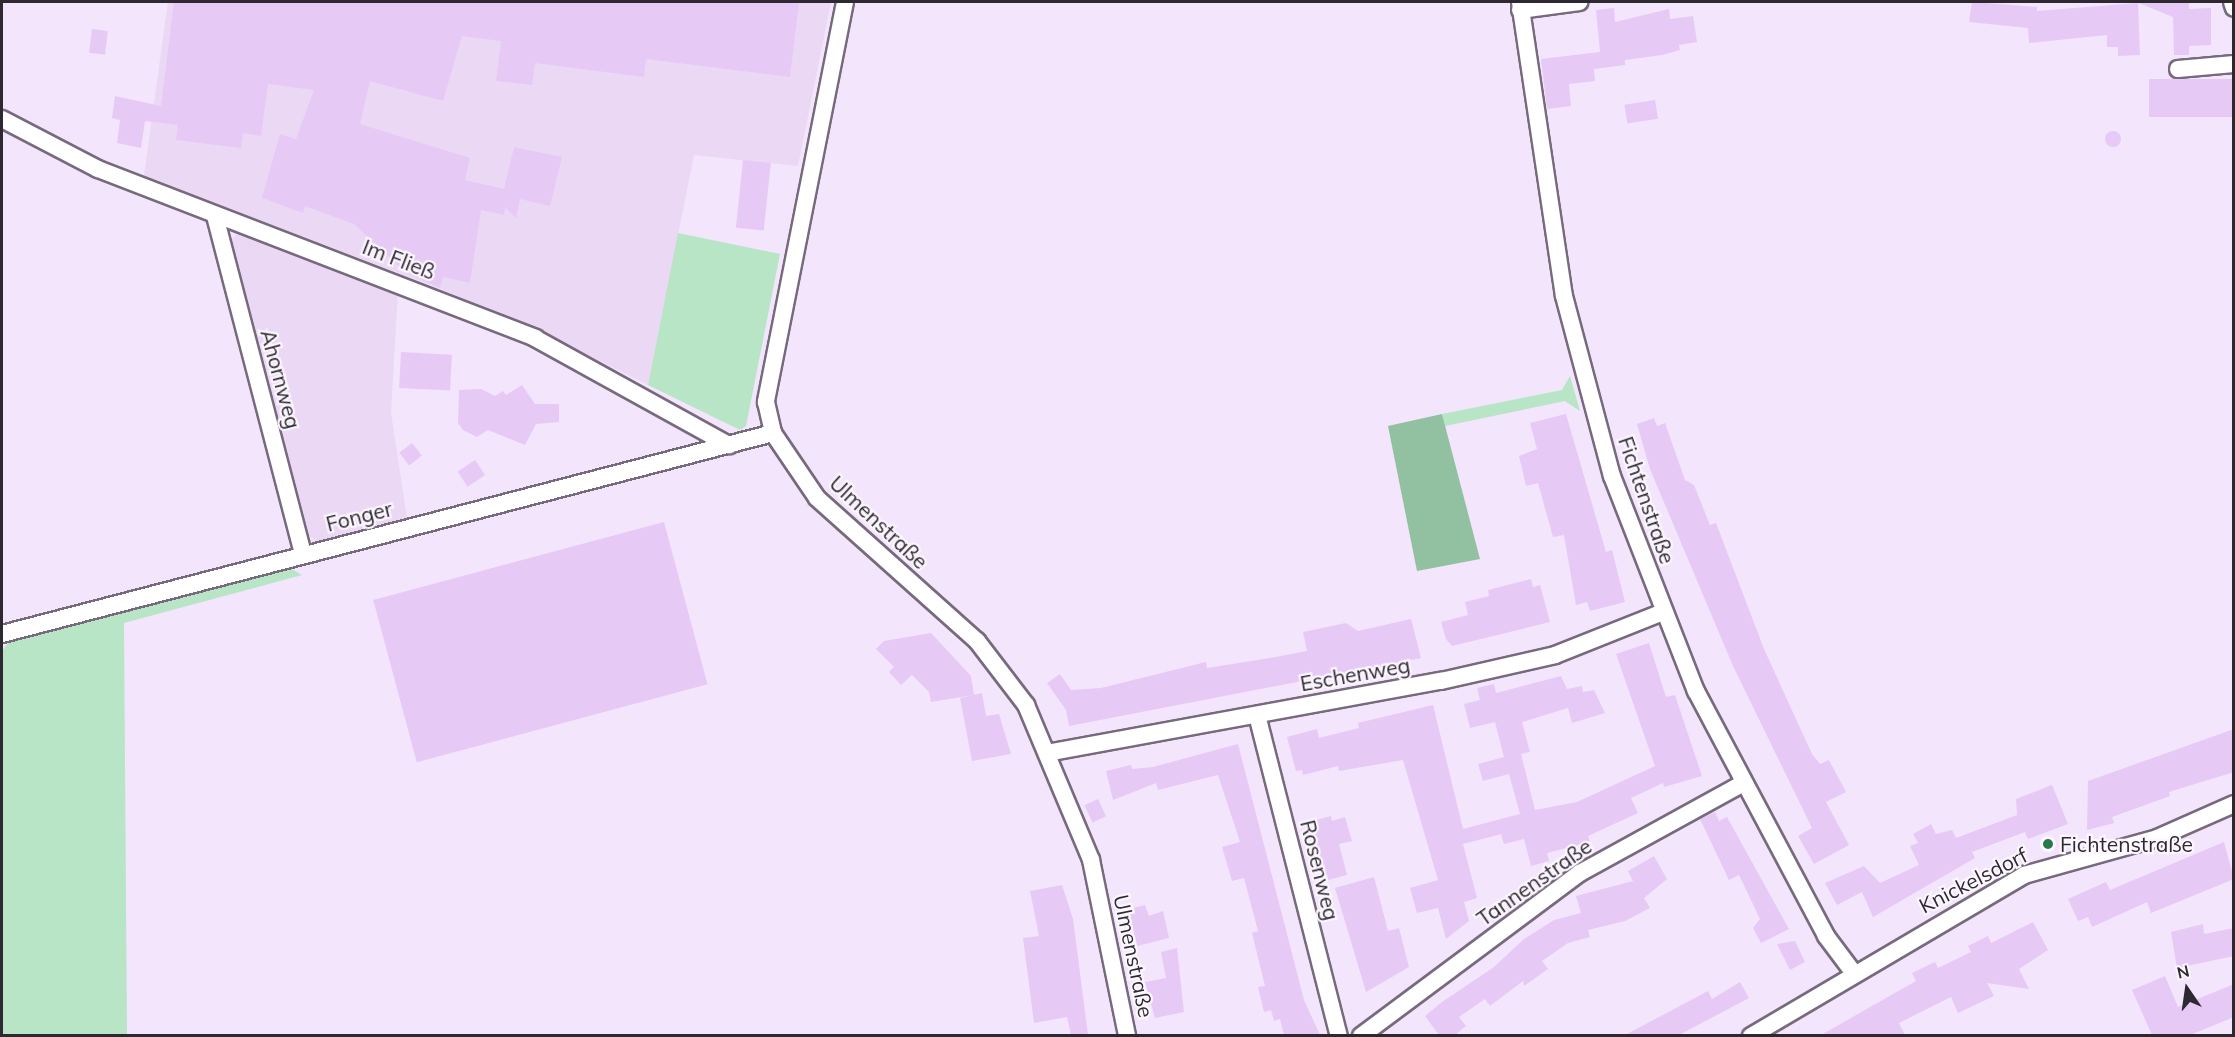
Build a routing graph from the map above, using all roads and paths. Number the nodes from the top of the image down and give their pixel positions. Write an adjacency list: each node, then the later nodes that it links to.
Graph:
1 (845, 2): 10 (street, Ulmenstraße)
2 (1579, 2): 4 (street)
3 (2232, 2): 5 (street)
4 (1520, 5): 13 (street, Fichtenstraße)
5 (2234, 8)
6 (2234, 64): 7 (street)
7 (2178, 69)
8 (2, 119): 9 (street, Im Fließ)
9 (215, 216): 11 (street, Im Fließ); 12 (street, Ahornweg)
10 (772, 434): 11 (street); 16 (street, Ulmenstraße)
11 (729, 445): 12 (street, Fonger)
12 (303, 553): 14 (street, Fonger)
13 (1663, 612): 15 (street, Eschenweg); 17 (street, Fichtenstraße)
14 (2, 634)
15 (1257, 715): 16 (street, Eschenweg); 21 (street, Rosenweg)
16 (1047, 753): 20 (street, Ulmenstraße)
17 (1744, 783): 19 (street, Fichtenstraße); 22 (street, Tannenstraße)
18 (2234, 804): 19 (street, Knickelsdorf)
19 (1853, 972): 23 (street, Knickelsdorf)
20 (1127, 1035)
21 (1339, 1035)
22 (1361, 1035)
23 (1751, 1035)

